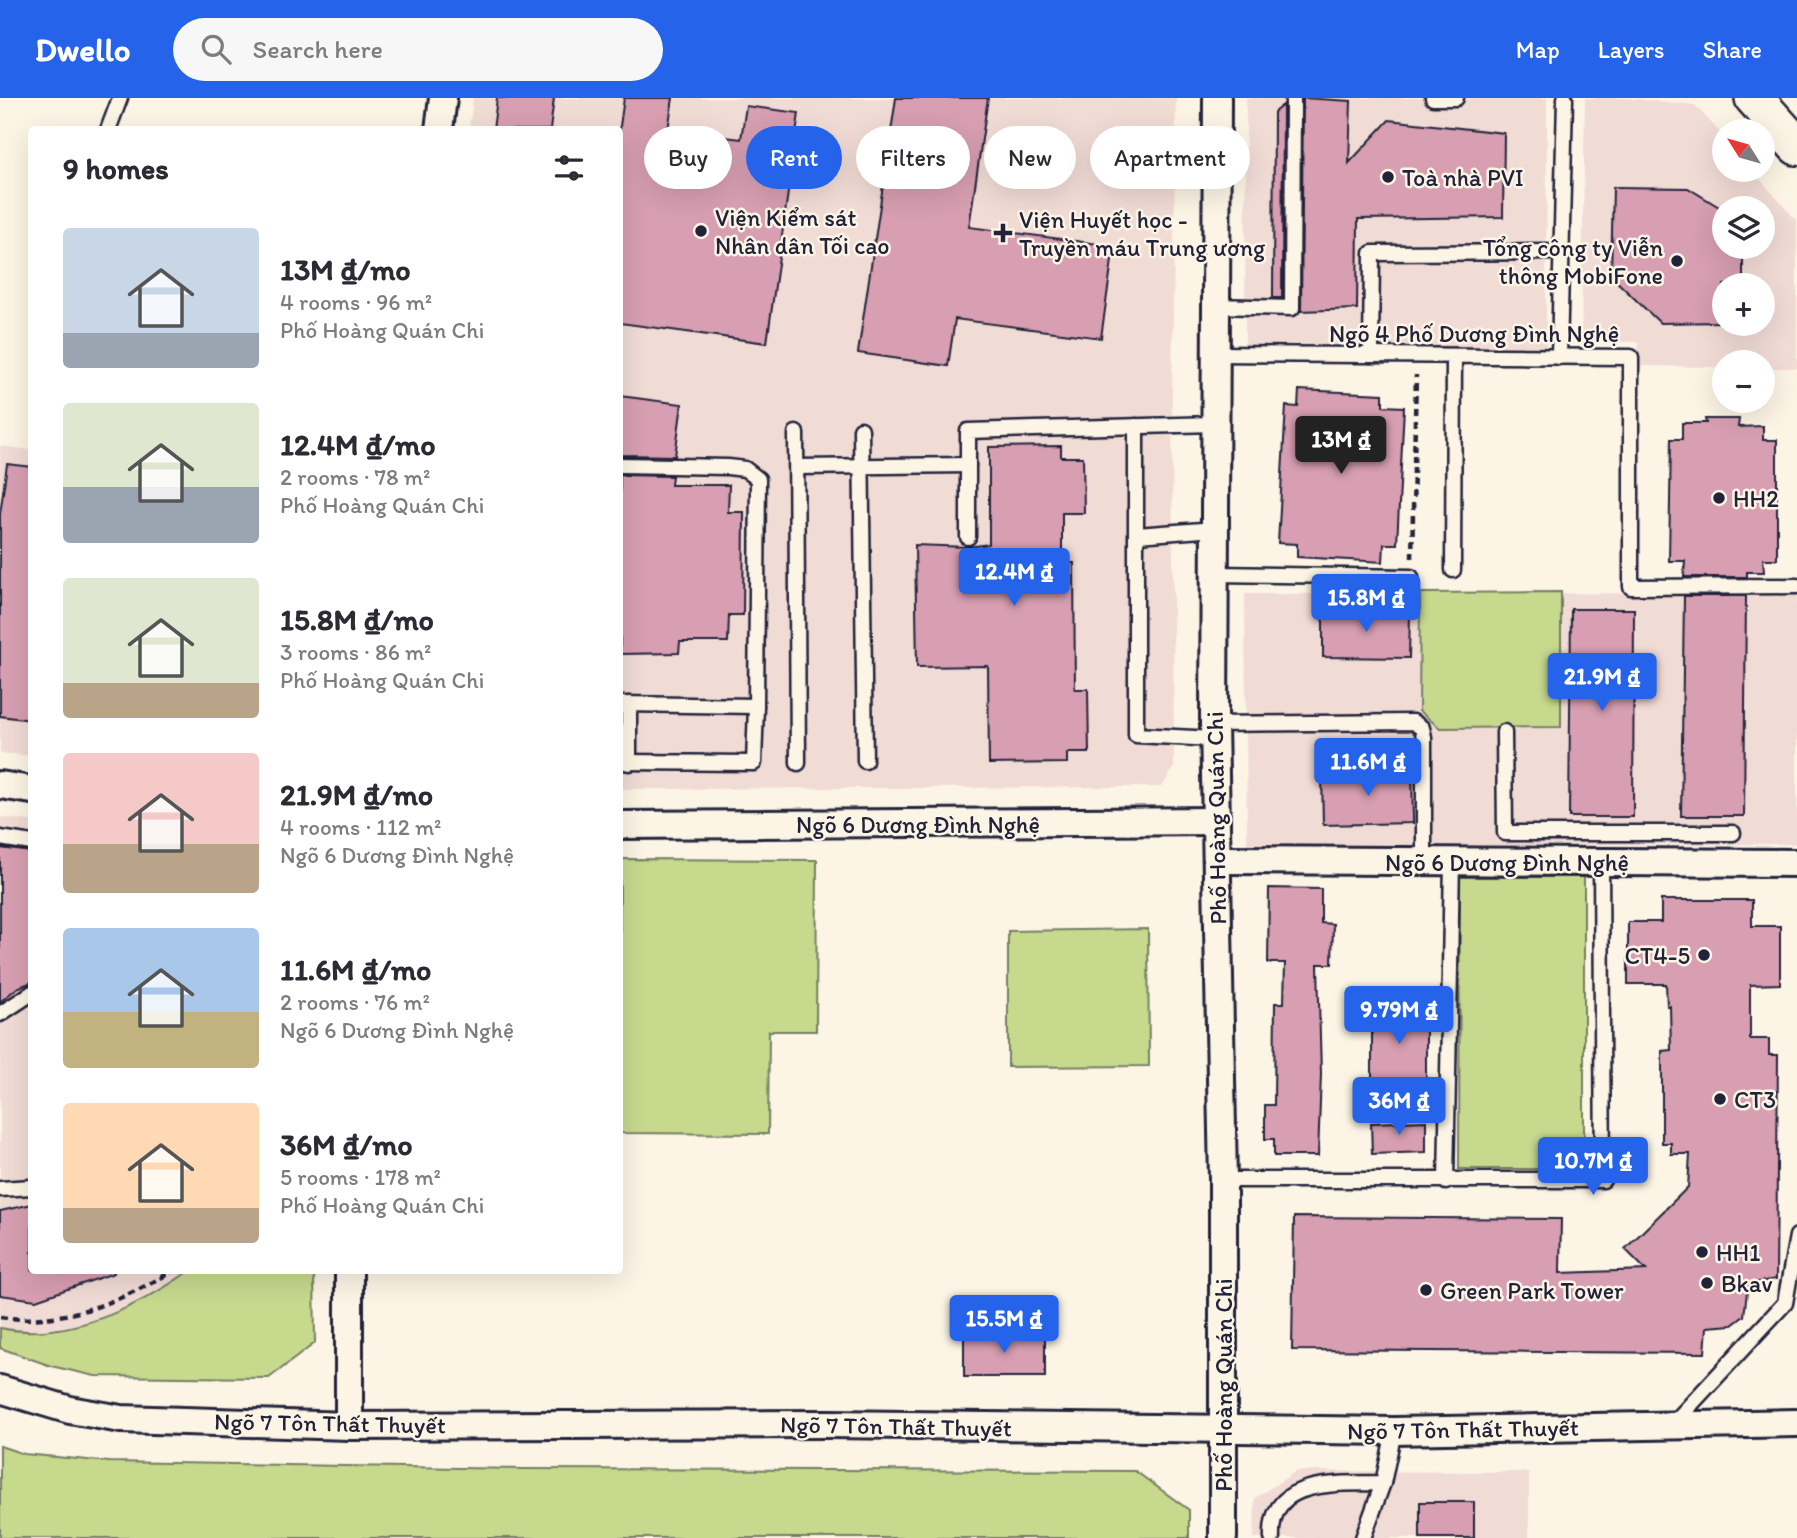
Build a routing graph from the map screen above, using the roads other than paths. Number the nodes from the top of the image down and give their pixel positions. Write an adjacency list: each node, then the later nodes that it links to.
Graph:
1 (120, 98): 9 (lane)
2 (443, 98): 10 (street)
3 (1217, 98): 13 (street, Phố Hoàng Quán Chi)
4 (1293, 98): 13 (lane)
5 (1433, 98): 6 (lane)
6 (1457, 98)
7 (1564, 98): 12 (lane)
8 (1754, 98): 11 (main road)
9 (110, 126)
10 (440, 126)
11 (1797, 146)
12 (1561, 252): 15 (lane); 17 (lane)
13 (1215, 306): 14 (street, Phố Hoàng Quán Chi)
14 (1214, 354): 15 (lane, Ngõ 4 Phố Dương Đình Nghệ); 18 (street, Phố Hoàng Quán Chi)
15 (1371, 355): 16 (lane, Ngõ 4 Phố Dương Đình Nghệ)
16 (1454, 356): 17 (lane, Ngõ 4 Phố Dương Đình Nghệ); 29 (lane)
17 (1559, 357): 32 (lane, Ngõ 4 Phố Dương Đình Nghệ)
18 (1214, 424): 19 (lane); 26 (street, Phố Hoàng Quán Chi)
19 (1136, 426): 23 (lane); 27 (lane)
20 (861, 429): 24 (lane)
21 (796, 433): 25 (lane)
22 (623, 465): 34 (lane)
23 (968, 465): 24 (lane); 28 (lane)
24 (861, 466): 25 (lane); 37 (lane)
25 (797, 467): 39 (lane)
26 (1215, 530): 27 (lane); 30 (street, Phố Hoàng Quán Chi)
27 (1137, 534): 35 (lane)
28 (968, 537)
29 (1453, 570)
30 (1216, 575): 31 (lane); 35 (street, Phố Hoàng Quán Chi)
31 (1411, 577)
32 (1797, 586)
33 (624, 704): 34 (lane); 38 (lane)
34 (756, 706): 38 (lane)
35 (1214, 731): 42 (street, Phố Hoàng Quán Chi); 48 (lane)
36 (1504, 732): 44 (lane)
37 (866, 761)
38 (624, 762)
39 (798, 763)
40 (0, 785): 41 (street)
41 (28, 789)
42 (1216, 821): 43 (street, Ngõ 6 Dương Đình Nghệ); 47 (street, Phố Hoàng Quán Chi)
43 (623, 825)
44 (1733, 833)
45 (0, 838): 46 (lane)
46 (28, 842)
47 (1217, 860): 48 (street, Ngõ 6 Dương Đình Nghệ); 54 (street, Phố Hoàng Quán Chi)
48 (1424, 861): 49 (street, Ngõ 6 Dương Đình Nghệ)
49 (1452, 861): 50 (street, Ngõ 6 Dương Đình Nghệ); 55 (lane)
50 (1601, 862): 51 (street, Ngõ 6 Dương Đình Nghệ); 55 (lane)
51 (1797, 863)
52 (28, 996): 53 (lane)
53 (0, 1014)
54 (1223, 1180): 55 (lane); 64 (street, Phố Hoàng Quán Chi)
55 (1446, 1182)
56 (28, 1187): 57 (lane)
57 (0, 1189)
58 (1797, 1236): 63 (lane)
59 (349, 1274): 62 (street)
60 (0, 1388): 62 (street, Ngõ 7 Tôn Thất Thuyết)
61 (1797, 1423): 63 (street, Ngõ 7 Tôn Thất Thuyết)
62 (349, 1426): 64 (street, Ngõ 7 Tôn Thất Thuyết)
63 (1671, 1426): 65 (street, Ngõ 7 Tôn Thất Thuyết)
64 (1224, 1430): 65 (street, Ngõ 7 Tôn Thất Thuyết); 67 (street, Phố Hoàng Quán Chi)
65 (1394, 1432): 66 (lane)
66 (1383, 1483): 68 (lane); 69 (lane)
67 (1223, 1538)
68 (1272, 1538)
69 (1363, 1538)

